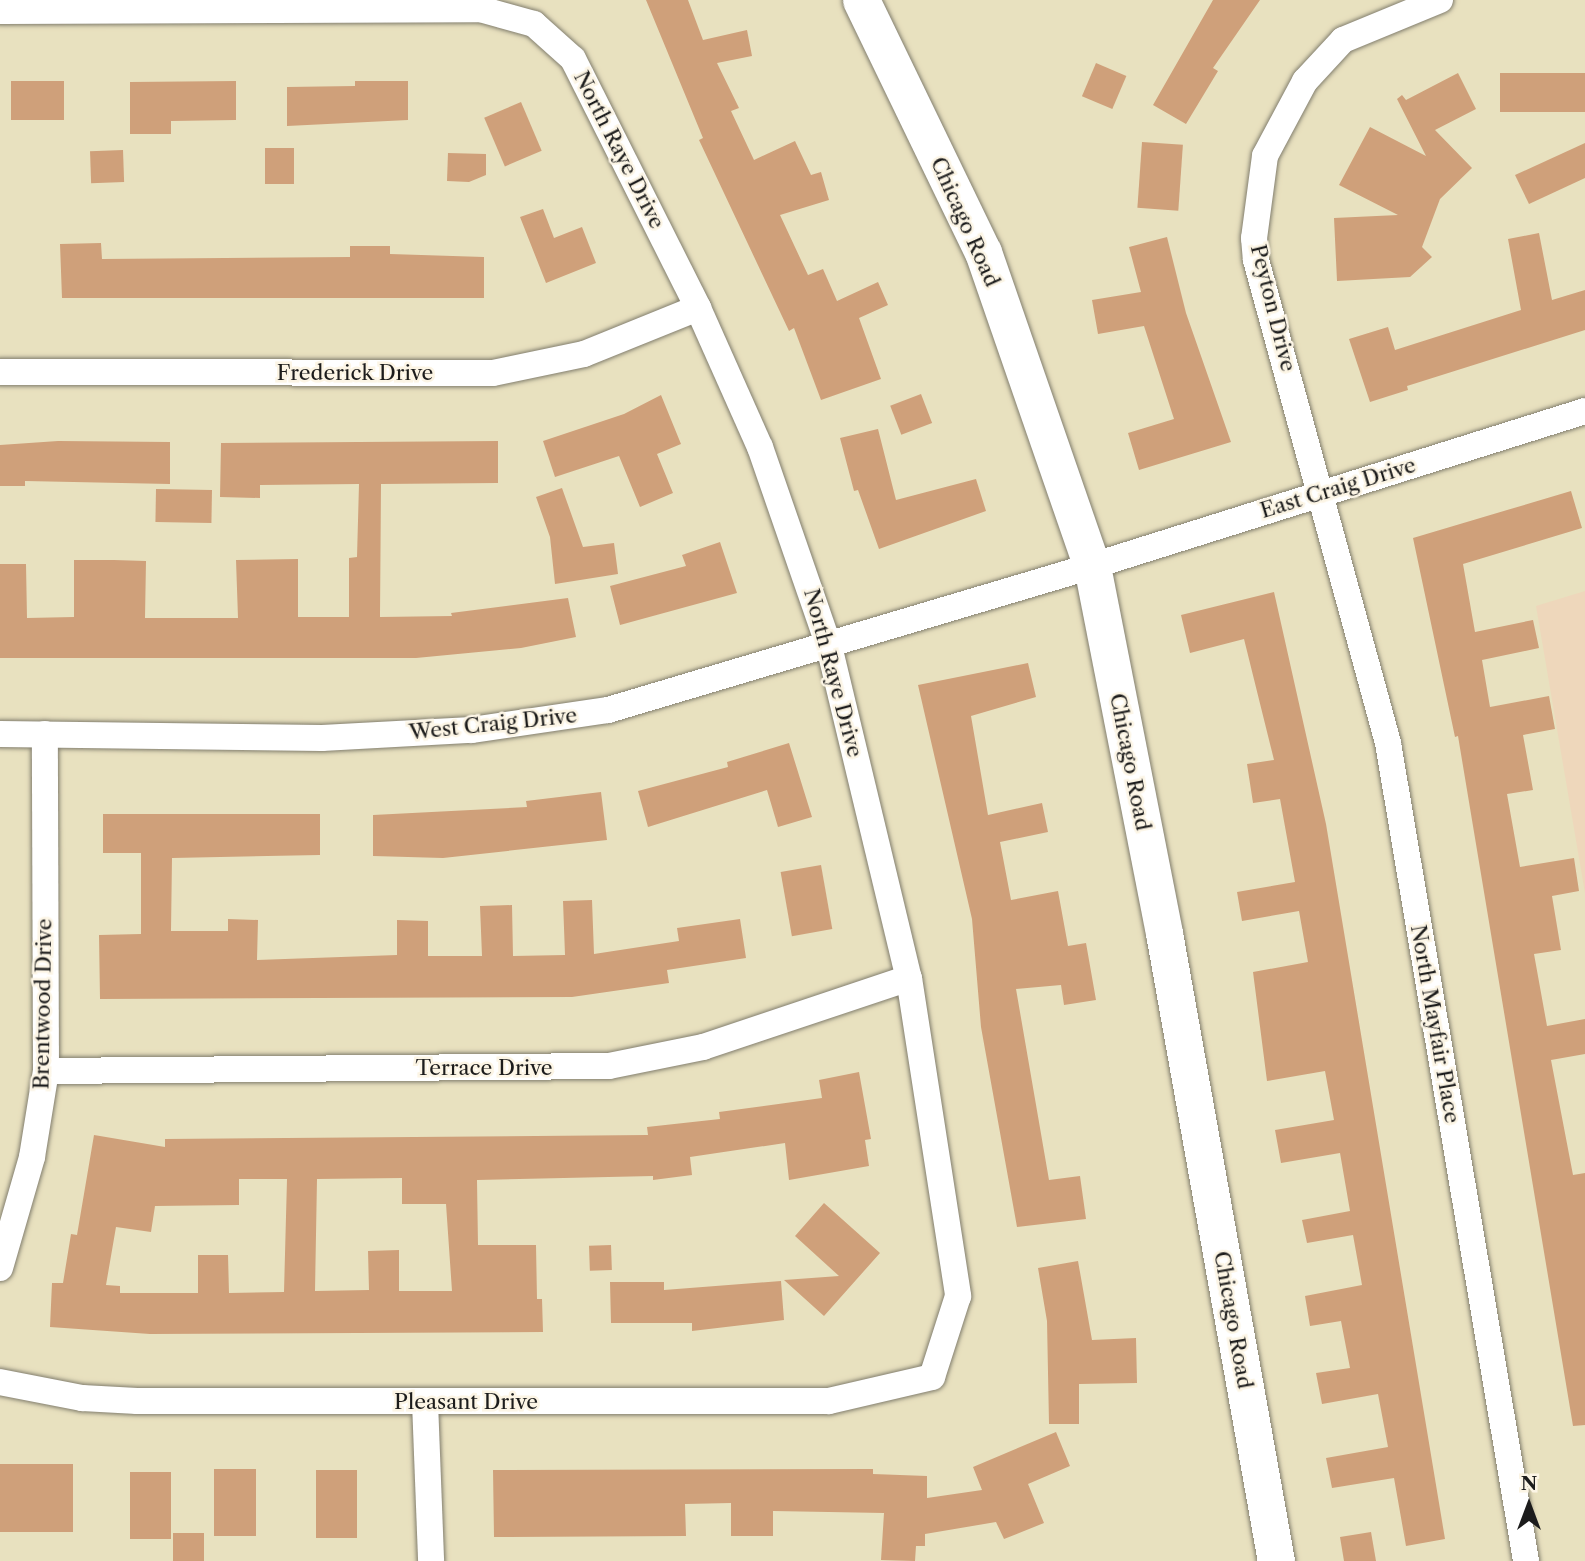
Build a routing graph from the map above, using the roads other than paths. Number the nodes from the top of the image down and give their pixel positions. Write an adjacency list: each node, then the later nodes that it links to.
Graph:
1 (862, 0): 8 (street, Chicago Road)
2 (1440, 0): 7 (street, Peyton Drive)
3 (0, 11): 4 (street, North Raye Drive)
4 (698, 308): 5 (street, Frederick Drive); 9 (street, North Raye Drive)
5 (0, 372)
6 (1585, 411): 7 (street, East Craig Drive)
7 (1323, 492): 8 (street, East Craig Drive); 20 (street, North Mayfair Place)
8 (1092, 566): 9 (street, West Craig Drive); 19 (street, Chicago Road)
9 (829, 646): 11 (street, West Craig Drive); 12 (street, North Raye Drive)
10 (0, 734): 11 (street, West Craig Drive)
11 (45, 734): 13 (street, Brentwood Drive)
12 (909, 978): 13 (street, Terrace Drive); 15 (street, North Raye Drive)
13 (46, 1070): 14 (street, Brentwood Drive)
14 (0, 1268)
15 (932, 1377): 17 (street, Pleasant Drive)
16 (0, 1382): 17 (street, Pleasant Drive)
17 (425, 1402): 18 (street)
18 (431, 1561)
19 (1276, 1561)
20 (1526, 1561)

